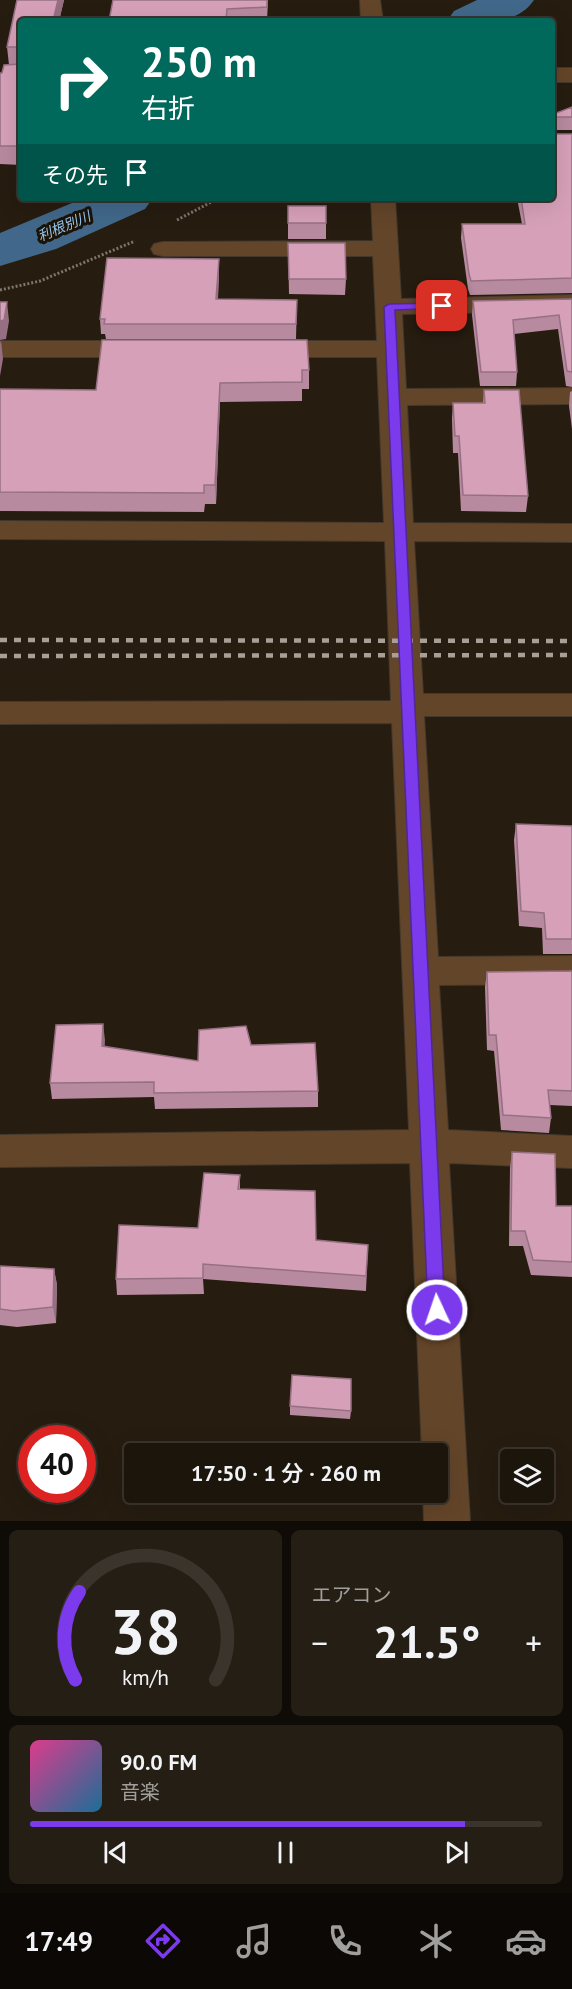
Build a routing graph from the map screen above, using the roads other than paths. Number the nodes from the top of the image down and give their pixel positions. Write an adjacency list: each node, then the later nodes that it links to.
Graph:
1 (370, 0): 2 (street)
2 (372, 18)
3 (555, 75): 4 (street)
4 (572, 75)
5 (388, 201): 7 (street)
6 (152, 243): 7 (street)
7 (384, 248): 9 (street)
8 (572, 303): 9 (street)
9 (389, 307): 13 (street)
10 (0, 349): 11 (street)
11 (167, 349)
12 (238, 349): 13 (street)
13 (391, 349): 15 (street)
14 (572, 396): 15 (street)
15 (393, 397): 17 (street)
16 (0, 530): 17 (street)
17 (398, 532): 18 (street); 20 (street)
18 (572, 533)
19 (572, 705): 20 (street)
20 (407, 708): 21 (street); 23 (street)
21 (0, 713)
22 (572, 970): 23 (street)
23 (420, 971): 24 (street)
24 (428, 1146): 25 (street); 26 (street); 27 (street)
25 (0, 1151)
26 (572, 1152)
27 (447, 1521)

